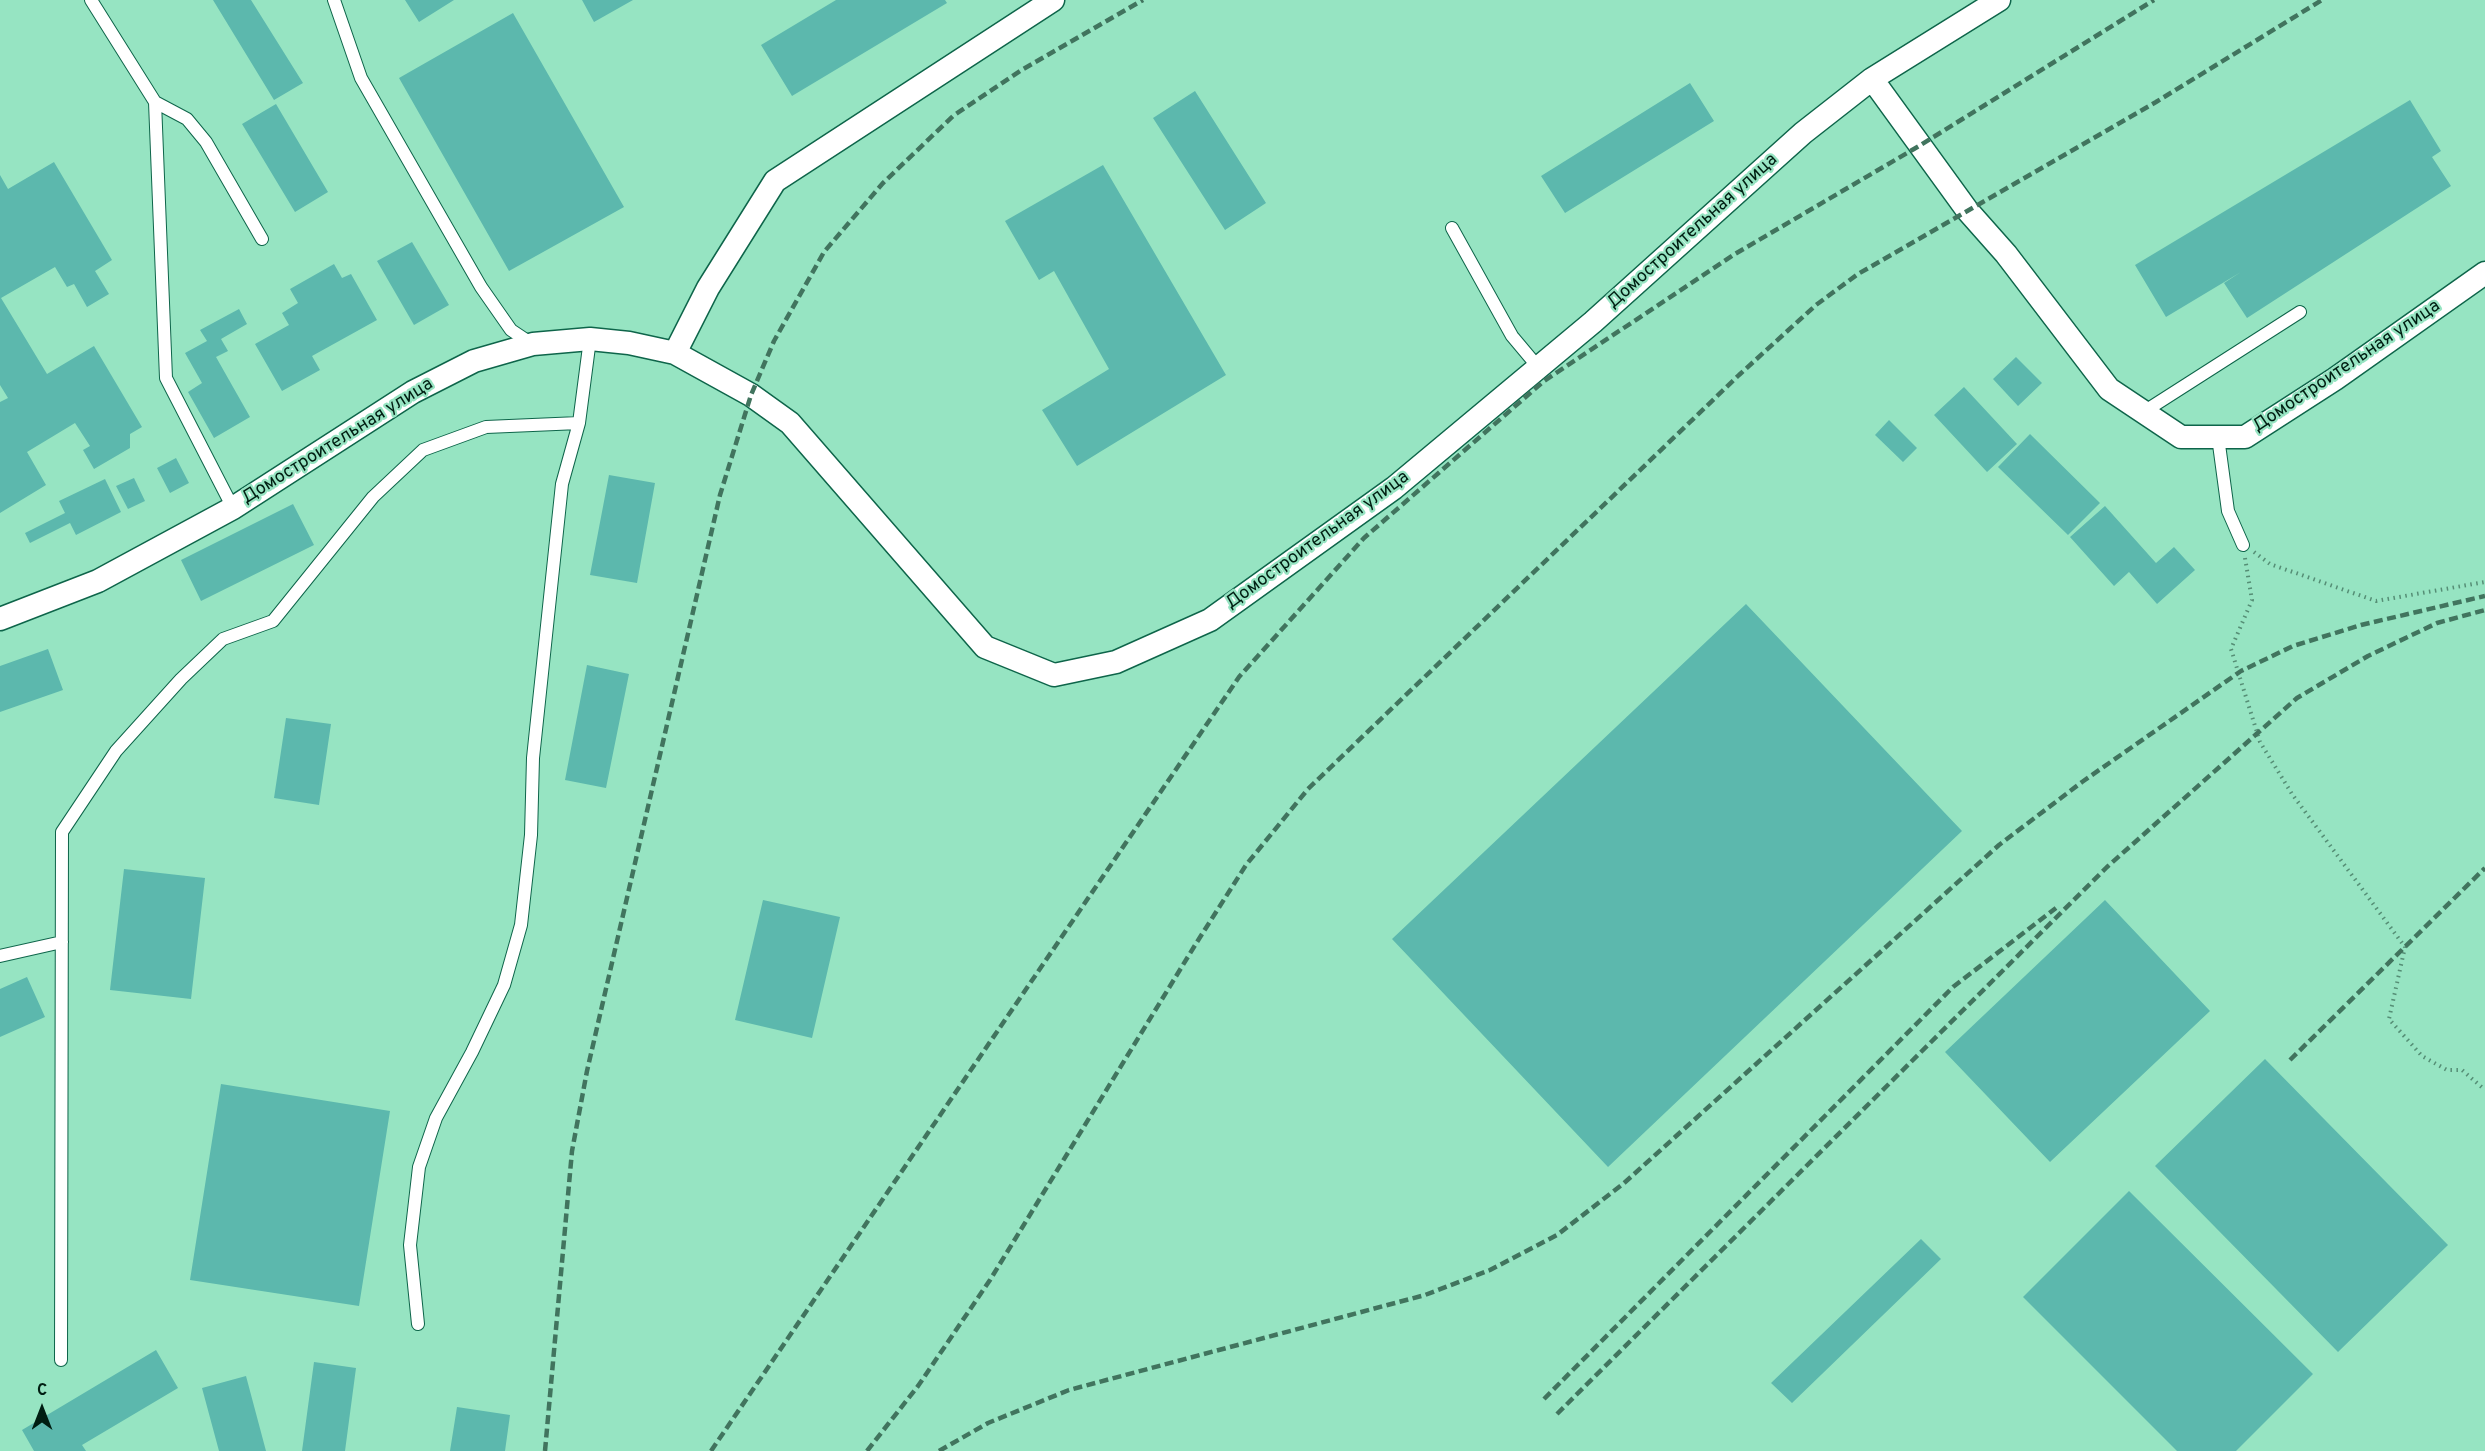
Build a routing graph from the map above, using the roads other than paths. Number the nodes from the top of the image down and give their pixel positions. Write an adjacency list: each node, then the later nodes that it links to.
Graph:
1 (91, 0): 6 (lane)
2 (334, 0): 12 (lane)
3 (1053, 0): 13 (street)
4 (1999, 0): 5 (street)
5 (1872, 79): 14 (street, Домостроительная улица); 15 (street, Домостроительная улица)
6 (155, 102): 8 (lane); 18 (lane)
7 (1452, 228): 14 (lane)
8 (262, 239)
9 (2485, 273): 17 (street, Домостроительная улица)
10 (2300, 312): 15 (lane)
11 (590, 339): 12 (street, Домостроительная улица); 13 (street, Домостроительная улица); 16 (lane)
12 (533, 344): 18 (street, Домостроительная улица)
13 (675, 353): 14 (street, Домостроительная улица)
14 (1538, 368)
15 (2142, 413): 17 (street, Домостроительная улица)
16 (579, 423): 21 (lane); 23 (lane)
17 (2218, 437): 19 (lane)
18 (233, 508): 20 (street, Домостроительная улица)
19 (2243, 545)
20 (0, 619)
21 (62, 942): 22 (lane); 24 (lane)
22 (0, 956)
23 (418, 1324)
24 (61, 1360)

